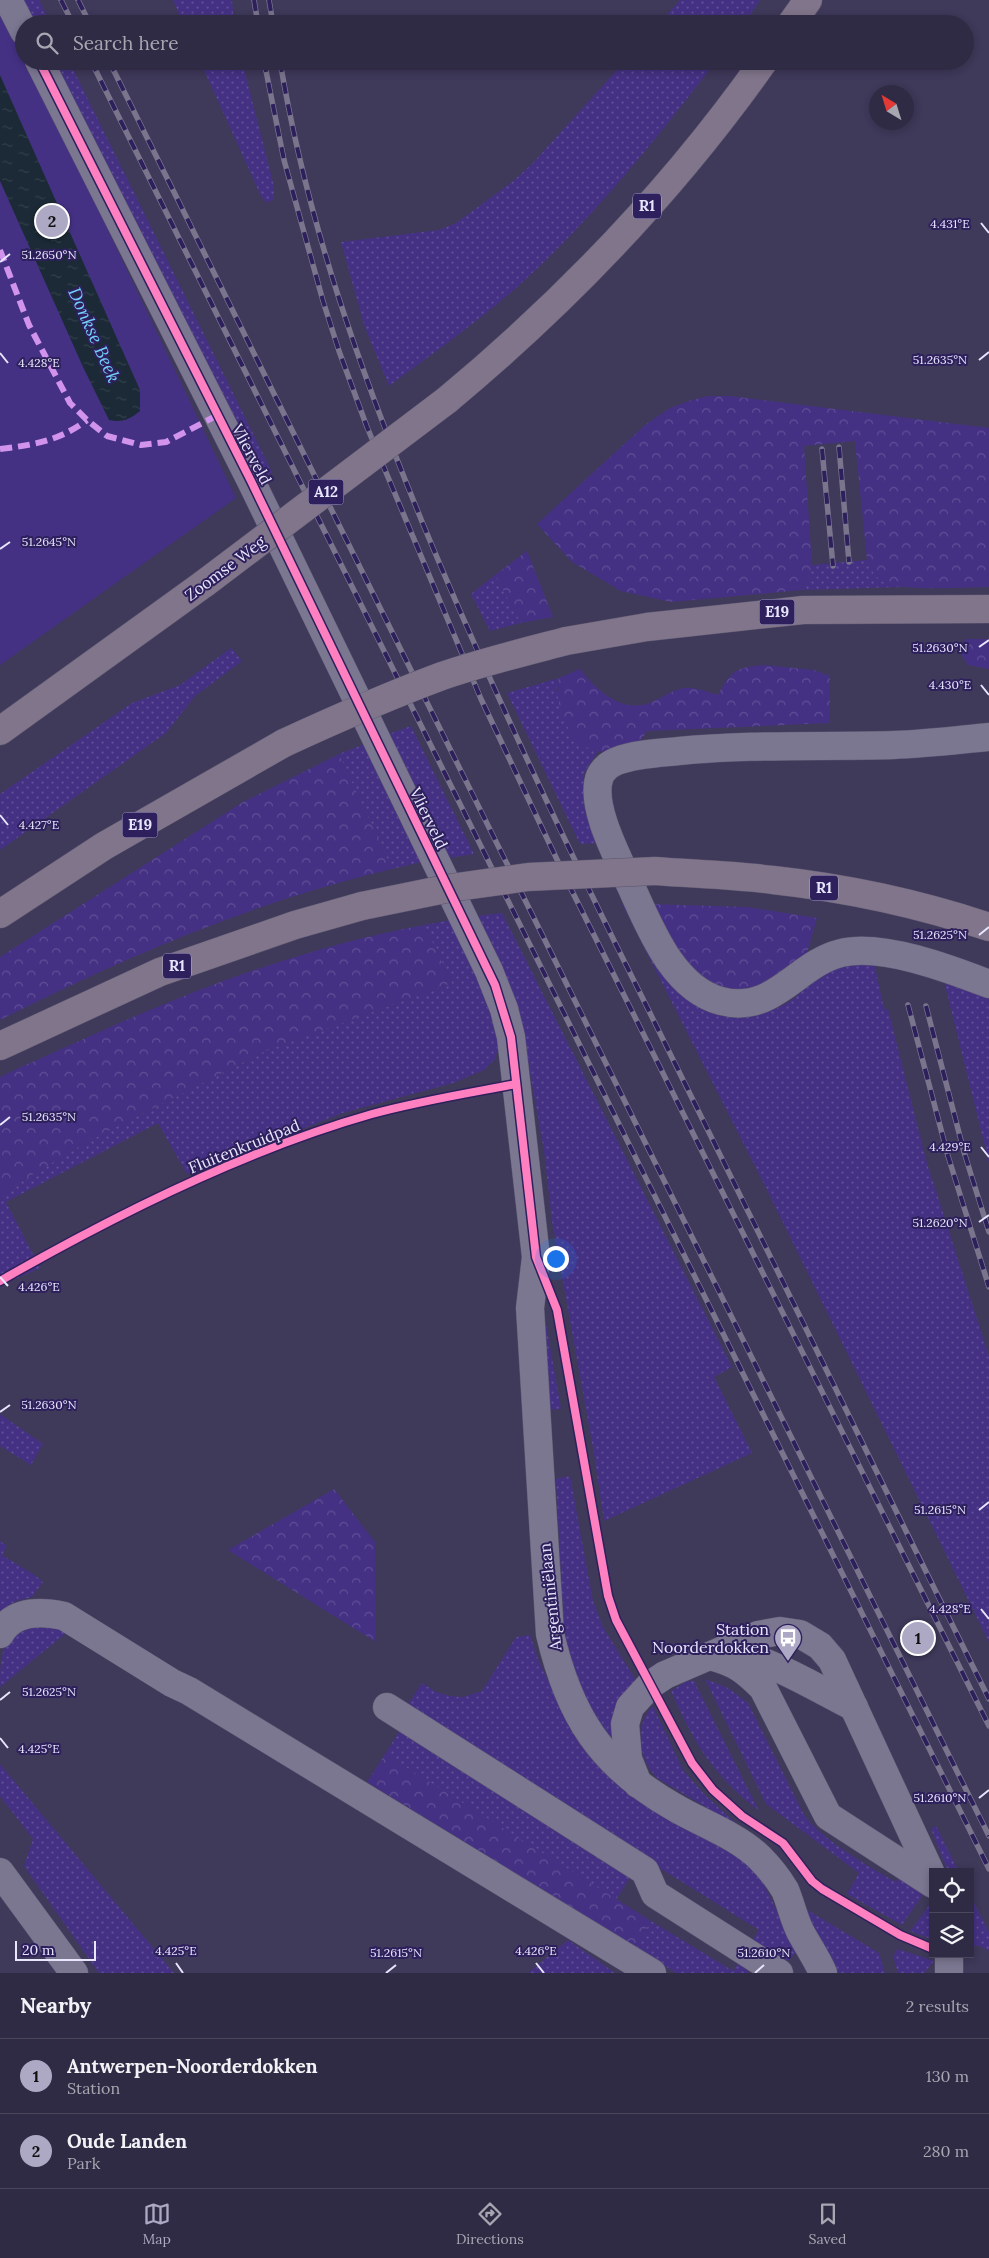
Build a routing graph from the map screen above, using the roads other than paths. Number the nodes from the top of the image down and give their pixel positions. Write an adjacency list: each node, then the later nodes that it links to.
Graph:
1 (8, 0): 3 (street)
2 (808, 0): 4 (highway)
3 (16, 15)
4 (797, 15)
5 (43, 70): 15 (street, Vlierveld)
6 (757, 70): 7 (highway, R1)
7 (446, 400): 9 (highway, Zoomse Weg / A12, bridge)
8 (989, 609): 11 (highway, E19, bridge)
9 (0, 732)
10 (989, 738): 13 (street)
11 (0, 914)
12 (989, 927): 14 (highway, R1, bridge)
13 (989, 984)
14 (0, 1046)
15 (536, 1257): 20 (street, Argentiniëlaan)
16 (0, 1634): 27 (street)
17 (710, 1656): 19 (street); 19 (street); 20 (street); 23 (street)
18 (387, 1707): 28 (street)
19 (854, 1707): 21 (street)
20 (638, 1784): 25 (street, Argentiniëlaan)
21 (929, 1869)
22 (0, 1872): 26 (street)
23 (929, 1881)
24 (949, 1958): 30 (street)
25 (820, 1967): 29 (street)
26 (74, 1973)
27 (652, 1973)
28 (779, 1973)
29 (787, 1973)
30 (949, 1973)

